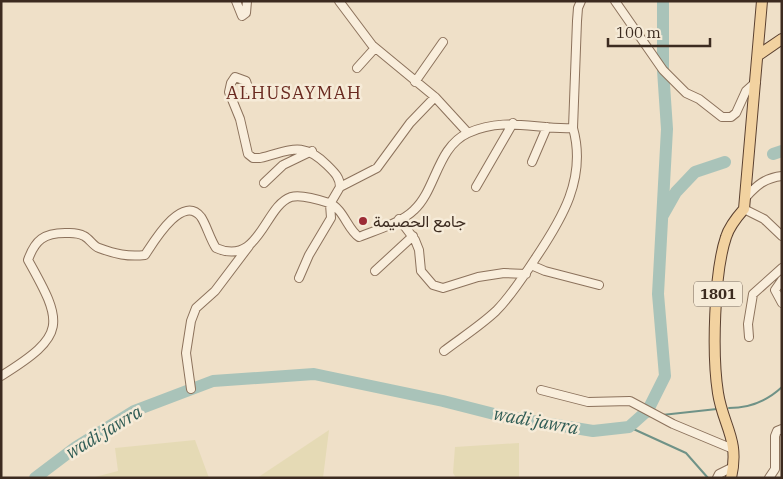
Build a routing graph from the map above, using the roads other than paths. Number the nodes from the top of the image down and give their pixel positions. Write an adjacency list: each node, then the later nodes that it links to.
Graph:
1 (236, 1): 2 (street)
2 (247, 1)
3 (339, 1): 9 (street)
4 (581, 1): 18 (street)
5 (615, 1): 13 (street)
6 (762, 1): 10 (main road, 1801)
7 (782, 39): 10 (main road)
8 (444, 42): 12 (street)
9 (375, 48): 11 (street); 12 (street)
10 (760, 54): 13 (main road, 1801)
11 (357, 68)
12 (415, 82): 15 (street)
13 (756, 82): 26 (main road, 1801)
14 (249, 90): 20 (street)
15 (436, 97): 19 (street); 25 (street)
16 (512, 123): 17 (street); 19 (street); 24 (street)
17 (546, 127): 18 (street); 21 (street)
18 (573, 128): 33 (street)
19 (468, 133): 29 (street)
20 (312, 151): 23 (street); 25 (street)
21 (532, 162)
22 (782, 176): 26 (street)
23 (264, 183)
24 (476, 186)
25 (340, 187): 27 (street)
26 (746, 197): 28 (main road, 1801)
27 (330, 204): 29 (street); 32 (street); 37 (street)
28 (744, 209): 31 (street); 47 (main road, 1801)
29 (400, 219): 30 (street)
30 (413, 236): 35 (street); 36 (street)
31 (782, 236)
32 (249, 246): 43 (street); 44 (street)
33 (532, 265): 36 (street); 39 (street)
34 (782, 268): 41 (street)
35 (375, 271)
36 (526, 274): 42 (street)
37 (299, 278)
38 (782, 280): 40 (street)
39 (599, 285)
40 (782, 303)
41 (749, 337)
42 (444, 351)
43 (1, 376)
44 (191, 389)
45 (541, 390): 47 (street)
46 (782, 429): 48 (street)
47 (733, 449): 49 (main road, 1801)
48 (775, 469): 51 (street); 52 (street)
49 (732, 473): 50 (street)
50 (717, 478)
51 (769, 478)
52 (775, 478)

